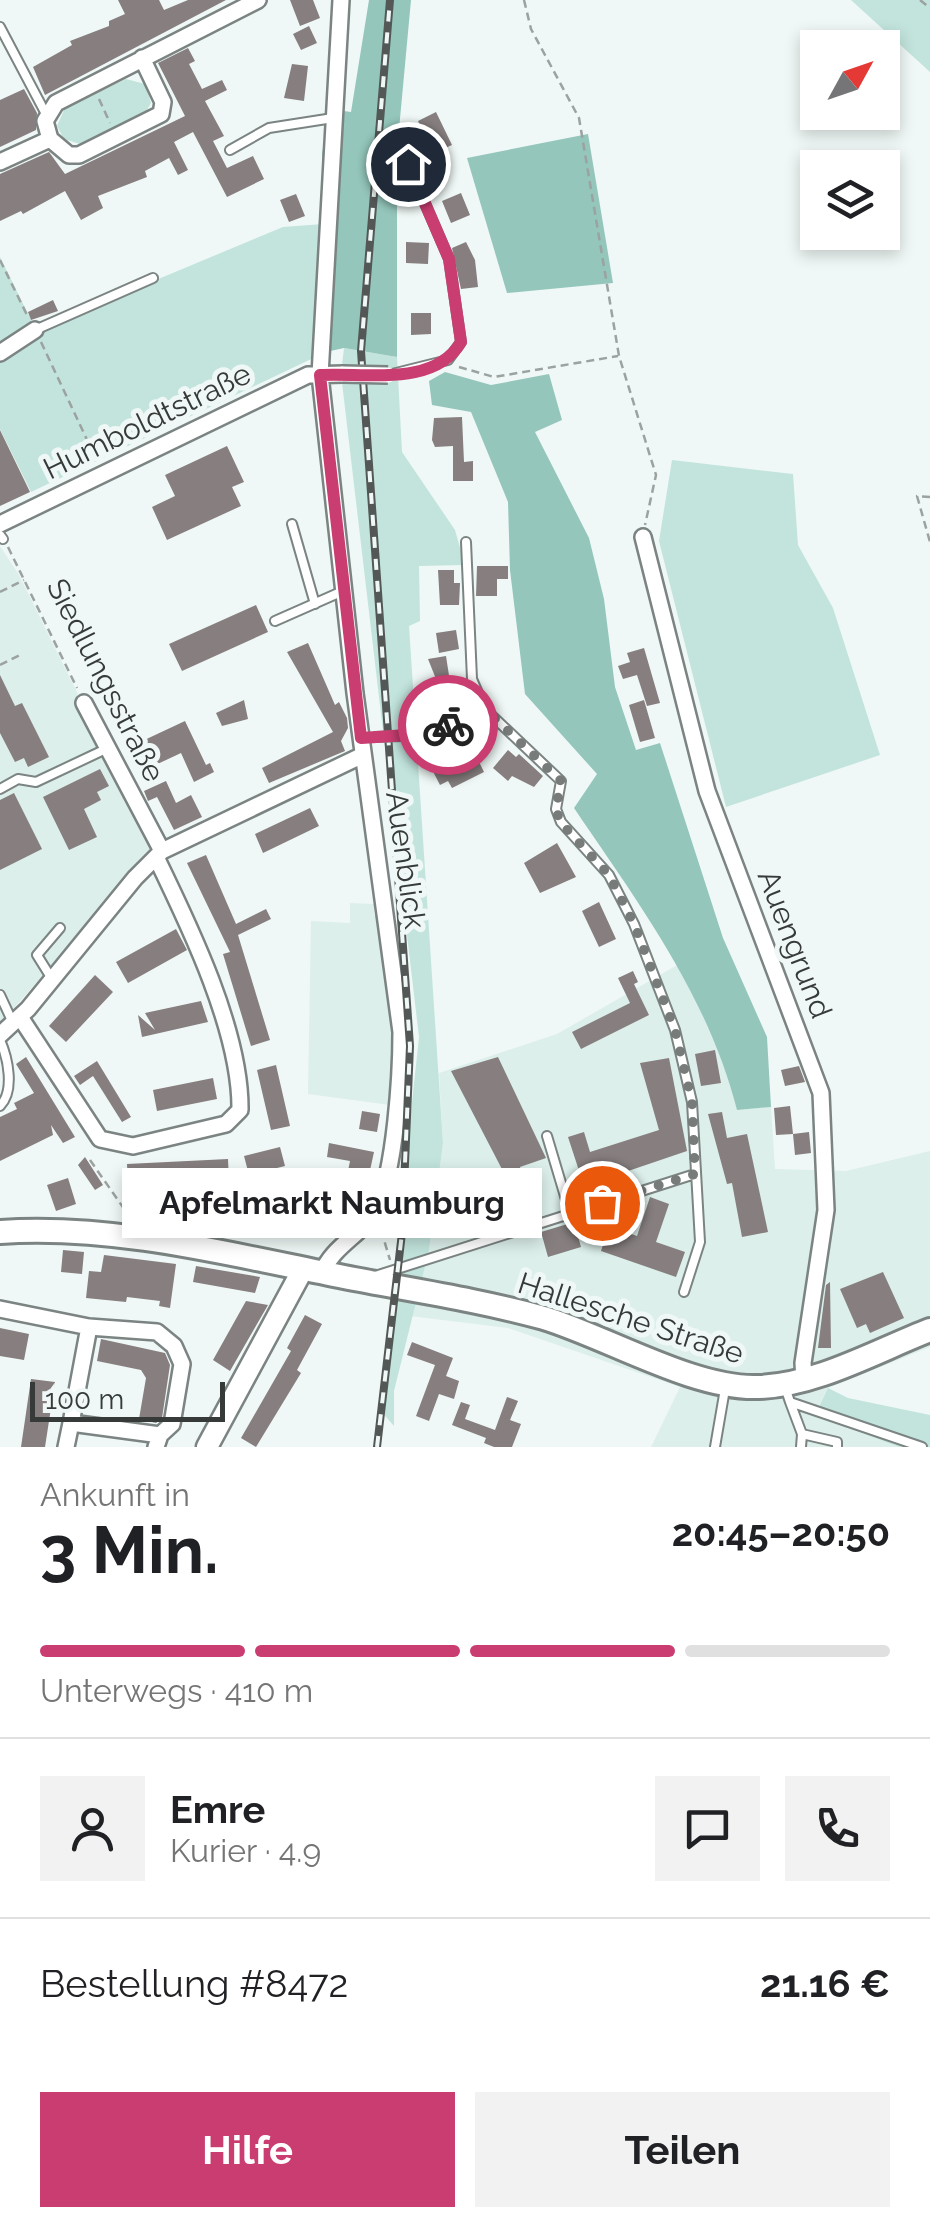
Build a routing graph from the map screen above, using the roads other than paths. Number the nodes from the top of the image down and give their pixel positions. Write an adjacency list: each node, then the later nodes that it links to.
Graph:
1 (258, 0): 4 (street)
2 (341, 0): 6 (street, Auenblick)
3 (0, 26): 5 (lane)
4 (142, 58): 5 (street); 7 (street)
5 (47, 116): 7 (street)
6 (333, 118): 8 (lane); 14 (street, Auenblick)
7 (50, 139): 9 (street)
8 (230, 150)
9 (0, 162)
10 (408, 164): 15 (lane)
11 (153, 278): 12 (lane)
12 (35, 330): 13 (street)
13 (0, 353)
14 (320, 375): 15 (street, bridge); 17 (street, Humboldtstraße); 20 (street, Auenblick)
15 (388, 375)
16 (292, 524): 21 (lane)
17 (1, 532)
18 (643, 537): 48 (street, Auengrund)
19 (466, 542): 24 (lane)
20 (343, 592): 21 (lane); 25 (street, Auenblick)
21 (315, 604): 22 (lane)
22 (276, 621)
23 (84, 703): 26 (street, Siedlungsstraße)
24 (485, 709): 25 (lane, bridge); 36 (lane)
25 (366, 744): 28 (street); 40 (street, Auenblick)
26 (108, 748): 27 (lane); 28 (street, Siedlungsstraße)
27 (0, 789)
28 (159, 854): 30 (street); 32 (street, Siedlungsstraße)
29 (60, 928): 30 (lane)
30 (52, 979): 32 (street)
31 (0, 995): 32 (lane)
32 (17, 1020): 33 (street)
33 (0, 1038): 34 (lane)
34 (0, 1106)
35 (547, 1136): 37 (lane)
36 (695, 1174): 37 (lane); 43 (lane)
37 (570, 1213): 39 (lane)
38 (0, 1232): 40 (main road, Hallesche Straße)
39 (416, 1260): 41 (lane); 42 (lane)
40 (313, 1271): 41 (main road, Hallesche Straße); 53 (street)
41 (364, 1281): 42 (main road, Hallesche Straße)
42 (411, 1290): 47 (main road, Hallesche Straße)
43 (684, 1292)
44 (0, 1310): 45 (street)
45 (89, 1327): 49 (street); 51 (street)
46 (930, 1330): 48 (main road, Hallesche Straße)
47 (726, 1385): 48 (main road, Hallesche Straße); 54 (lane)
48 (793, 1388): 50 (lane); 57 (lane)
49 (71, 1423): 51 (street); 52 (street)
50 (802, 1434): 55 (lane); 56 (lane)
51 (158, 1441)
52 (66, 1447)
53 (207, 1447)
54 (715, 1447)
55 (801, 1447)
56 (838, 1447)
57 (922, 1447)

